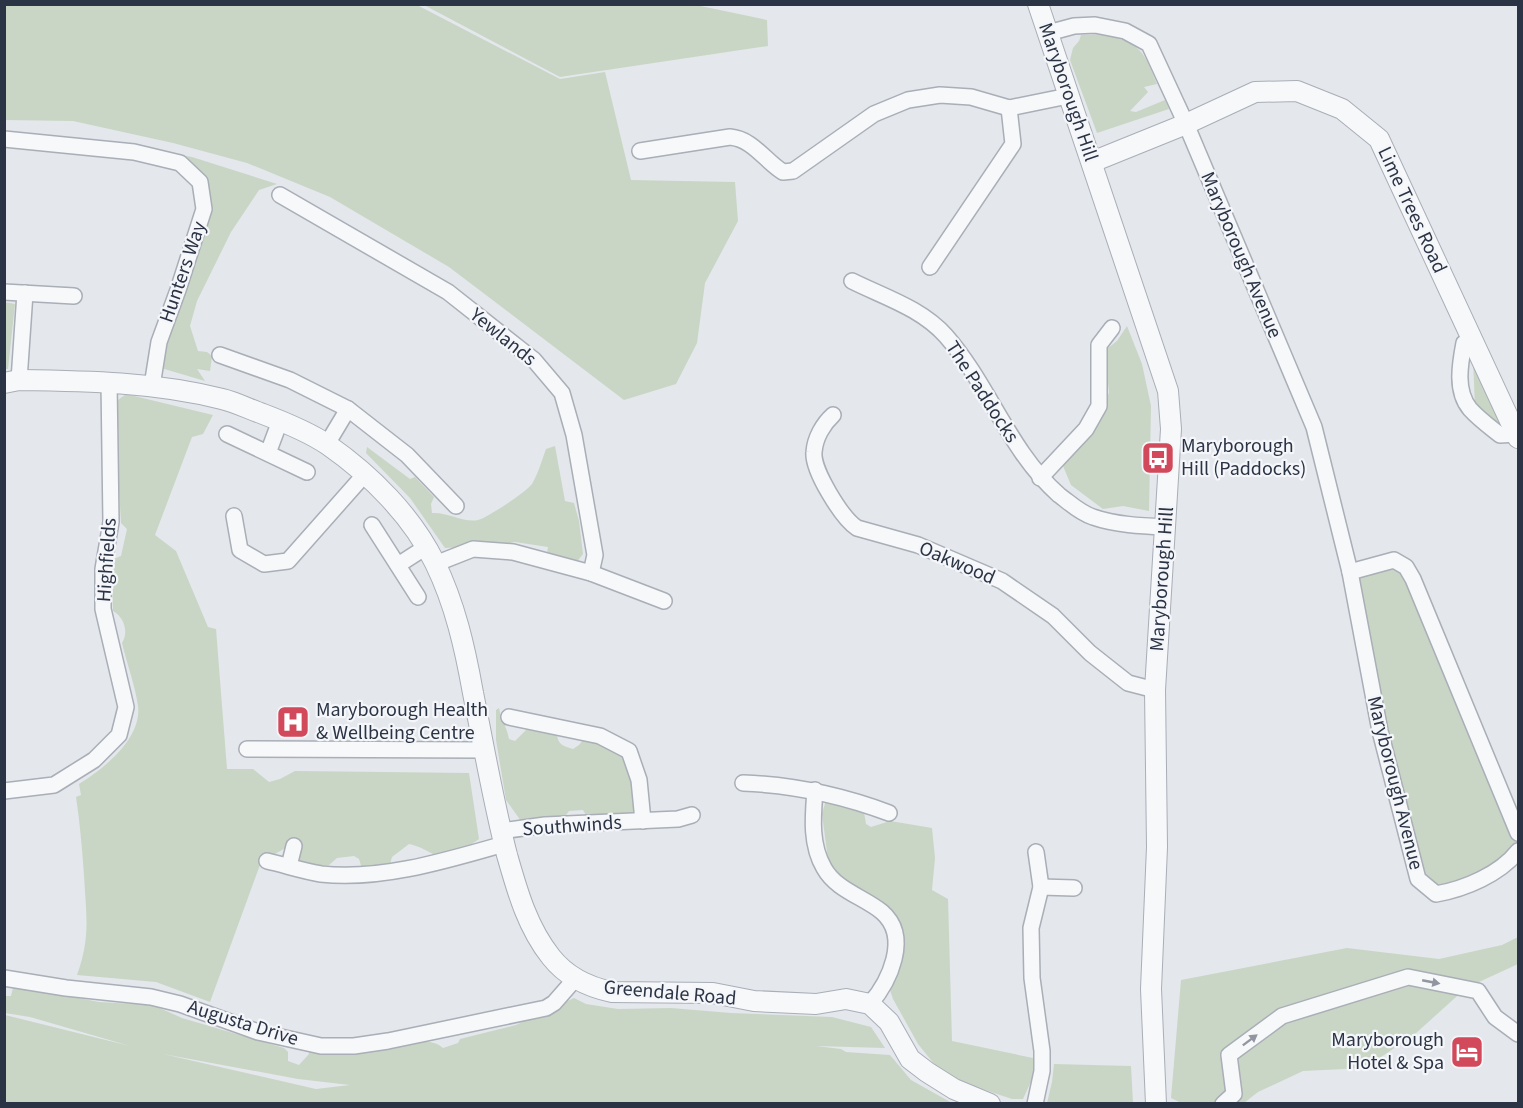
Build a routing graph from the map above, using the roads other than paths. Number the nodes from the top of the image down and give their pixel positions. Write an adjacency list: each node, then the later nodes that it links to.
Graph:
1 (1038, 4): 2 (street, Maryborough Hill)
2 (1048, 33): 3 (street, Maryborough Hill); 5 (street, Maryborough Avenue)
3 (1068, 96): 4 (street); 8 (street, Maryborough Hill)
4 (1009, 108): 7 (street); 10 (street)
5 (1186, 124): 8 (street, Lime Trees Road); 16 (street, Lime Trees Road); 37 (street, Maryborough Avenue)
6 (4, 139): 20 (street, Hunters Way)
7 (640, 151)
8 (1092, 162): 34 (street, Maryborough Hill)
9 (280, 195): 38 (street, Yewlands)
10 (930, 267)
11 (852, 281): 30 (street, The Paddocks)
12 (4, 292): 13 (street)
13 (26, 293): 14 (street); 18 (street)
14 (74, 296)
15 (1112, 328): 30 (street)
16 (1472, 338): 25 (street, Lime Trees Road); 25 (street, Lime Trees Road)
17 (220, 355): 21 (street)
18 (12, 381): 19 (street, Greendale Road)
19 (109, 382): 20 (street, Greendale Road); 47 (street, Highfields)
20 (152, 386): 23 (street, Greendale Road)
21 (348, 409): 26 (street); 31 (street)
22 (833, 415): 41 (street, Oakwood)
23 (280, 421): 26 (street, Greendale Road); 27 (street)
24 (227, 434): 27 (street)
25 (1518, 436)
26 (327, 444): 29 (street, Greendale Road)
27 (268, 453): 28 (street)
28 (307, 472)
29 (365, 474): 32 (street); 35 (street, Greendale Road)
30 (1040, 478): 34 (street, The Paddocks)
31 (456, 506)
32 (234, 516)
33 (372, 525): 36 (street)
34 (1166, 527): 41 (street, Maryborough Hill)
35 (431, 555): 36 (street); 38 (street); 44 (street, Greendale Road)
36 (398, 565): 39 (street)
37 (1350, 572): 51 (street); 54 (street, Maryborough Avenue)
38 (591, 573): 40 (street)
39 (418, 597)
40 (664, 601)
41 (1155, 690): 66 (street, Maryborough Hill)
42 (509, 717): 50 (street, Southwinds)
43 (247, 748): 44 (street)
44 (484, 750): 52 (street, Greendale Road)
45 (743, 783): 46 (street)
46 (815, 790): 48 (street); 62 (street)
47 (4, 791)
48 (889, 813)
49 (692, 815): 50 (street, Southwinds)
50 (643, 821): 52 (street, Southwinds)
51 (1518, 833)
52 (503, 838): 57 (street); 61 (street, Greendale Road)
53 (294, 846): 57 (street)
54 (1518, 851)
55 (1036, 852): 58 (street)
56 (267, 861): 57 (street)
57 (289, 866)
58 (1041, 887): 59 (street); 65 (street)
59 (1074, 888)
60 (4, 978): 61 (street, Augusta Drive)
61 (575, 979): 62 (street, Greendale Road)
62 (870, 1004): 64 (street)
63 (1518, 1034): 67 (street, one-way to 63)
64 (990, 1104)
65 (1035, 1104)
66 (1155, 1104)
67 (1223, 1104)

